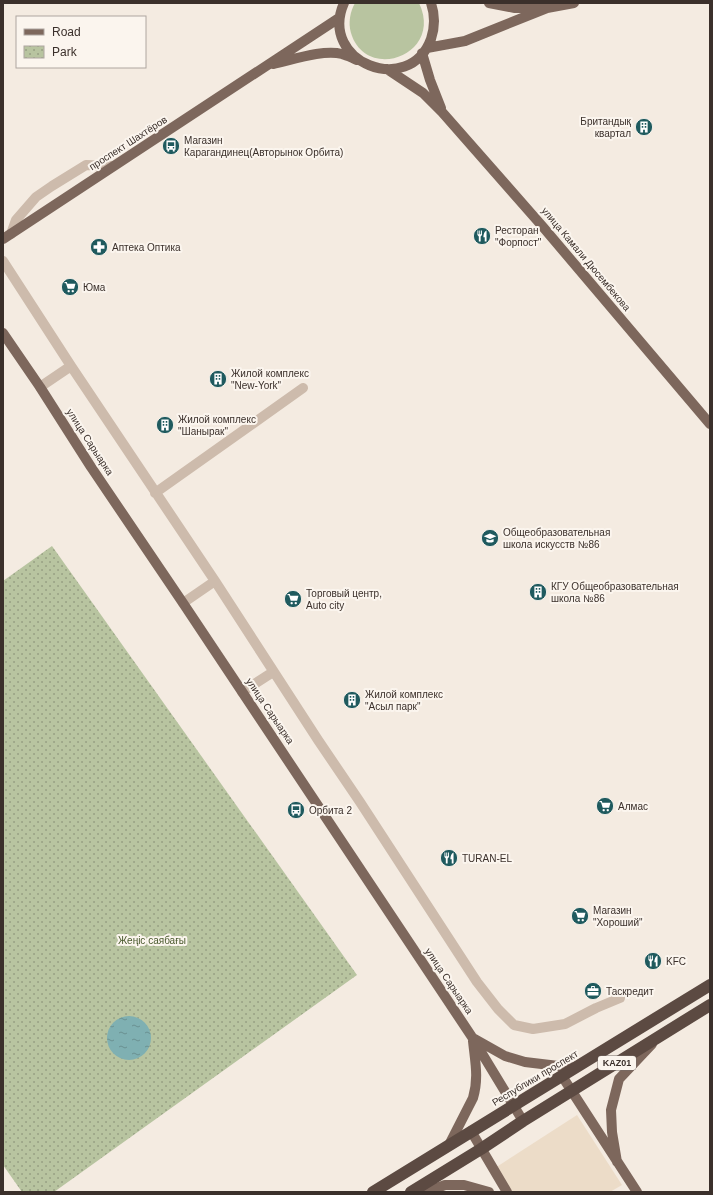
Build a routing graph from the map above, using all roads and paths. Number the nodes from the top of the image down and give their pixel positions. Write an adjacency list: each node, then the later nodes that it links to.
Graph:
1 (430, 3): 6 (main road)
2 (489, 3): 4 (main road)
3 (574, 3): 4 (main road)
4 (547, 8): 6 (main road)
5 (340, 9): 7 (main road); 8 (main road, проспект Шахтёров)
6 (425, 51): 9 (main road); 10 (main road)
7 (364, 64): 8 (main road); 9 (main road)
8 (266, 66): 11 (main road, проспект Шахтёров)
9 (388, 69): 10 (main road, улица Камали Дюсембекова)
10 (442, 112): 18 (main road, улица Камали Дюсембекова)
11 (113, 166): 12 (main road, проспект Шахтёров); 12 (street)
12 (7, 237)
13 (3, 262): 15 (street)
14 (3, 332): 16 (main road, улица Сарыарка)
15 (71, 366): 16 (street); 19 (street)
16 (40, 387): 21 (main road, улица Сарыарка)
17 (303, 388): 19 (street)
18 (710, 424)
19 (155, 493): 20 (street)
20 (215, 581): 21 (street); 22 (street)
21 (183, 603): 23 (main road, улица Сарыарка)
22 (273, 672): 23 (street); 25 (street)
23 (242, 692): 27 (main road, улица Сарыарка)
24 (710, 985): 29 (highway, Республики проспект / KАZ01)
25 (620, 998)
26 (710, 1005): 28 (highway, KАZ01)
27 (472, 1037): 29 (main road); 32 (main road, улица Сарыарка); 35 (main road)
28 (657, 1038): 31 (highway, KАZ01); 37 (main road)
29 (575, 1068): 30 (highway, Республики проспект / KАZ01)
30 (562, 1076): 31 (main road); 32 (highway, Республики проспект / KАZ01)
31 (571, 1091): 33 (highway, KАZ01); 37 (main road)
32 (514, 1105): 33 (main road, улица Сарыарка); 34 (highway, Республики проспект / KАZ01)
33 (523, 1121): 36 (highway, KАZ01)
34 (471, 1132): 35 (highway, Республики проспект / KАZ01); 36 (main road)
35 (449, 1145): 38 (highway, Республики проспект / KАZ01)
36 (481, 1149): 39 (highway, KАZ01); 42 (main road)
37 (617, 1162): 43 (main road)
38 (374, 1192)
39 (411, 1192)
40 (426, 1192): 41 (main road)
41 (489, 1192)
42 (507, 1192)
43 (637, 1192)

